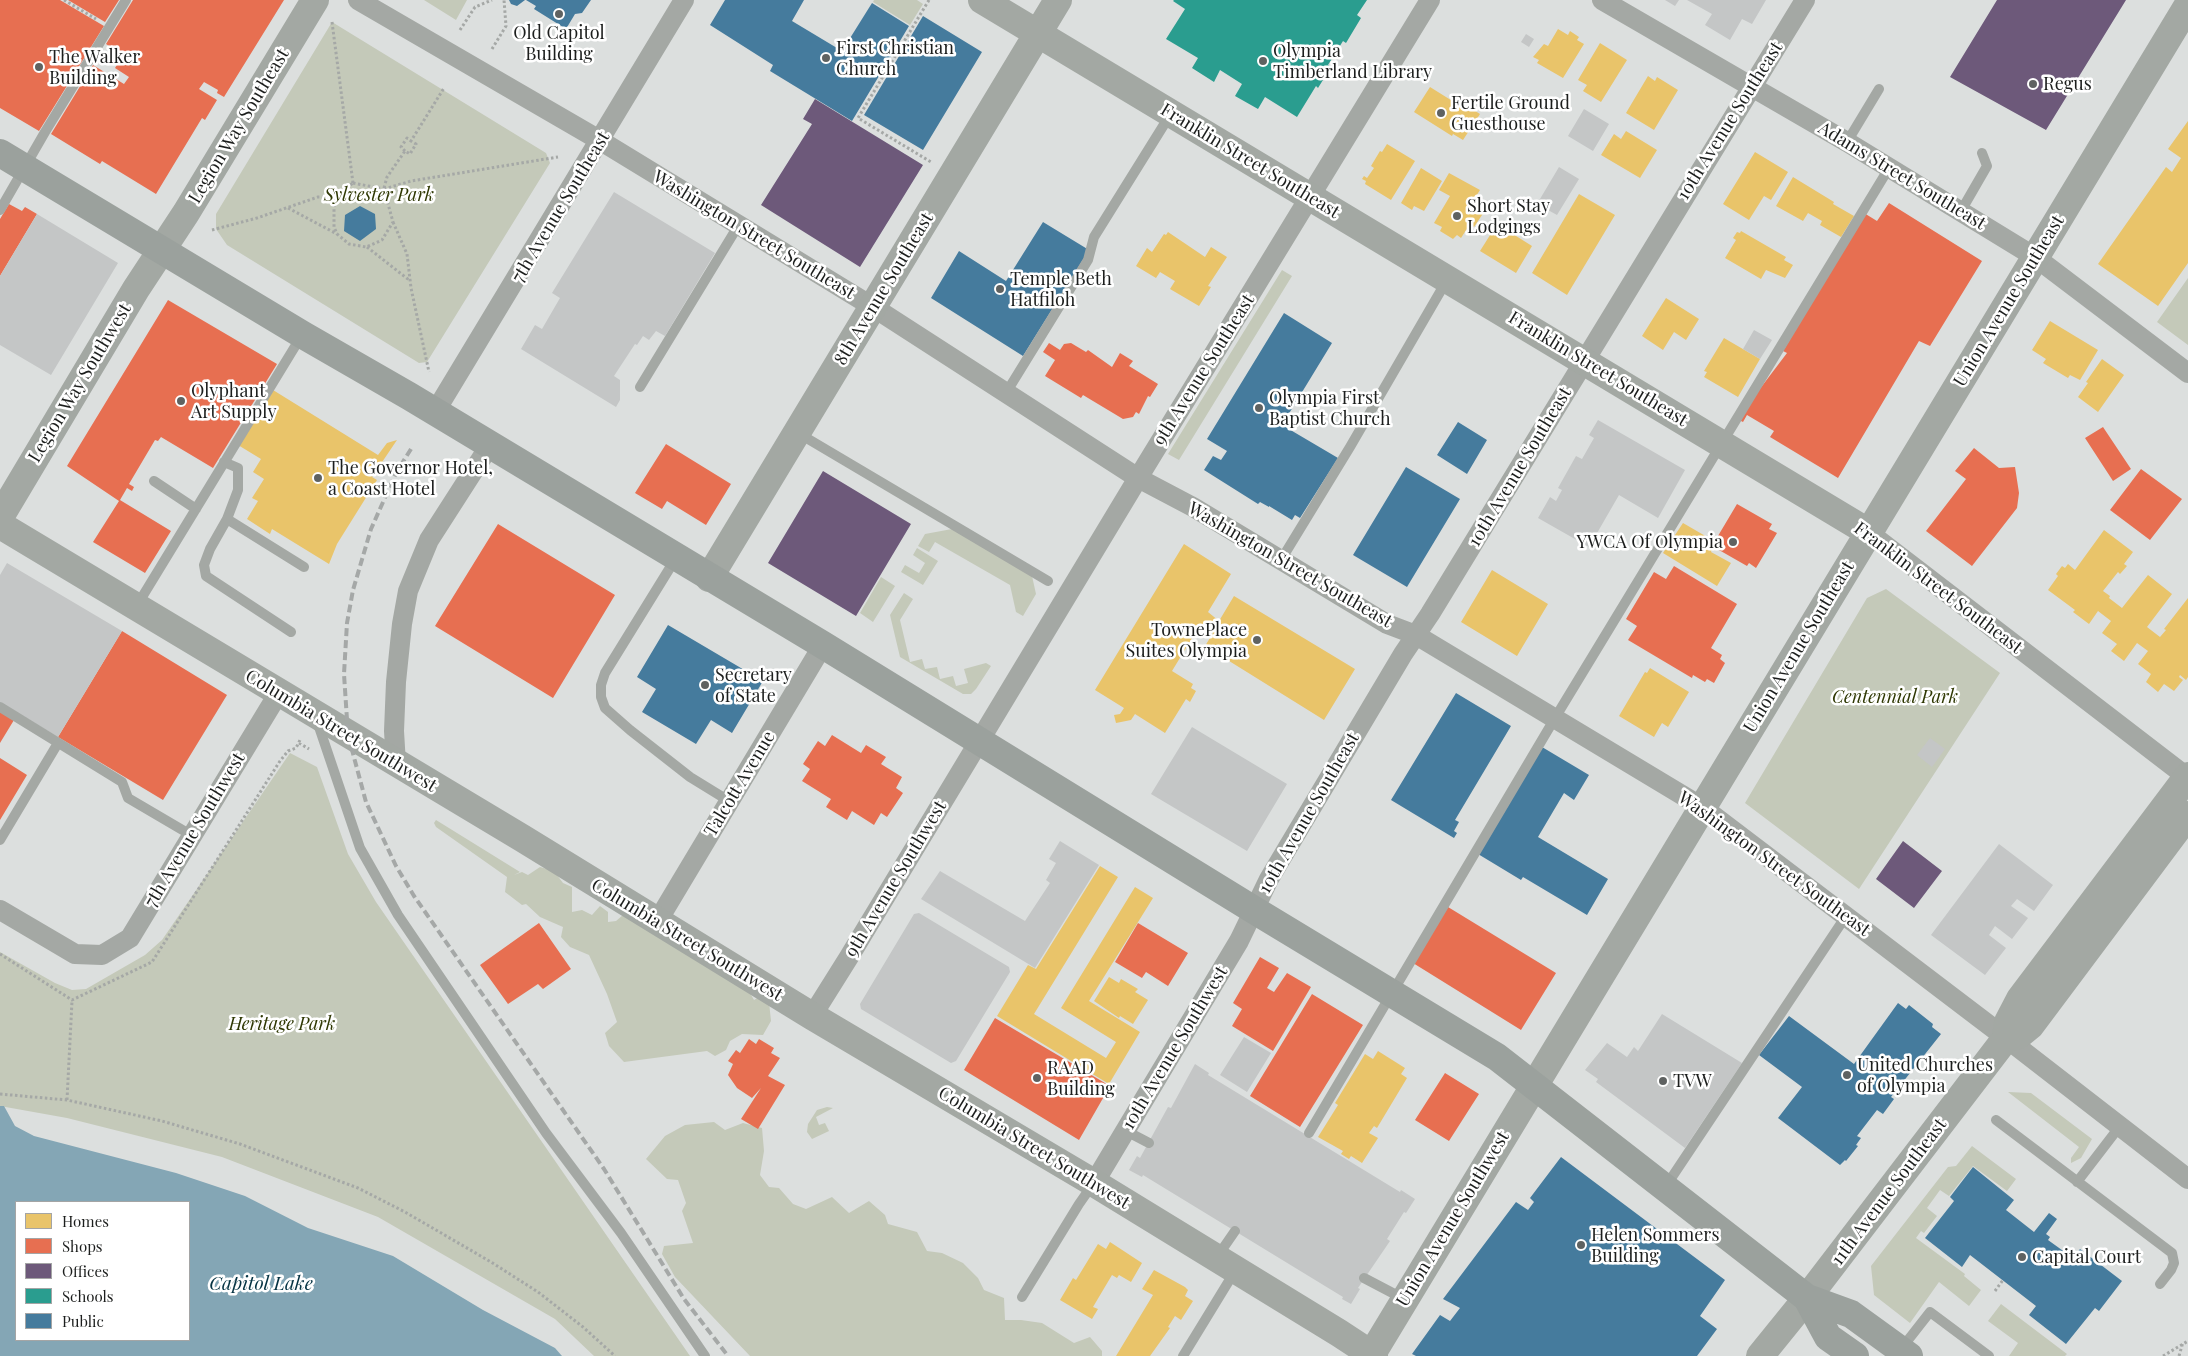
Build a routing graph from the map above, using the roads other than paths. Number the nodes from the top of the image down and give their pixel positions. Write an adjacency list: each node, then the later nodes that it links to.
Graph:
1 (126, 0): 19 (lane)
2 (358, 0): 15 (street, Washington Street Southeast)
3 (684, 0): 15 (street, 7th Avenue Southeast)
4 (982, 0): 11 (street, Franklin Street Southeast)
5 (1058, 0): 11 (street, 8th Avenue Southeast)
6 (1430, 0): 21 (street, 9th Avenue Southeast)
7 (1805, 0): 12 (street, 10th Avenue Southeast)
8 (1611, 2): 12 (street, Adams Street Southeast)
9 (2188, 5): 26 (street, Union Avenue Southeast)
10 (323, 9): 25 (street, Legion Way Southeast)
11 (1038, 34): 14 (street, Franklin Street Southeast); 28 (street, 8th Avenue Southeast)
12 (1752, 85): 16 (street, Adams Street Southeast); 30 (street, 10th Avenue Southeast)
13 (1879, 88): 16 (lane)
14 (1171, 113): 21 (street, Franklin Street Southeast); 33 (lane)
15 (601, 141): 24 (street, Washington Street Southeast); 34 (street, 7th Avenue Southeast)
16 (1847, 142): 20 (street, Adams Street Southeast)
17 (0, 153): 19 (main road)
18 (1982, 153): 23 (lane)
19 (25, 168): 22 (lane); 25 (main road)
20 (1889, 168): 23 (street, Adams Street Southeast); 36 (lane)
21 (1310, 197): 27 (street, Franklin Street Southeast); 39 (street, 9th Avenue Southeast)
22 (0, 210)
23 (1961, 211): 26 (street, Adams Street Southeast)
24 (738, 226): 28 (street, Washington Street Southeast); 32 (lane)
25 (162, 251): 29 (main road); 42 (street, Legion Way Southwest)
26 (2035, 257): 31 (street, Adams Street Southeast); 45 (street, Union Avenue Southeast)
27 (1447, 280): 30 (street, Franklin Street Southeast); 47 (lane)
28 (873, 307): 33 (street, Washington Street Southeast); 35 (street, 8th Avenue Southeast)
29 (303, 334): 34 (main road); 38 (lane)
30 (1584, 360): 36 (street, Franklin Street Southeast); 53 (street, 10th Avenue Southeast)
31 (2188, 373)
32 (640, 387)
33 (1006, 393): 39 (street, Washington Street Southeast)
34 (435, 412): 37 (main road)
35 (797, 433): 49 (street, 8th Avenue Southeast); 50 (lane)
36 (1722, 443): 45 (street, Franklin Street Southeast); 58 (lane)
37 (490, 445): 46 (main road); 61 (street)
38 (224, 462): 41 (lane); 43 (lane)
39 (1138, 478): 47 (street, Washington Street Southeast); 59 (street, 9th Avenue Southeast)
40 (154, 481): 41 (lane)
41 (196, 508): 51 (lane)
42 (0, 516)
43 (227, 520): 48 (lane); 52 (lane)
44 (0, 525): 51 (street, Columbia Street Southwest)
45 (1868, 532): 62 (street, Franklin Street Southeast); 64 (street, Union Avenue Southeast)
46 (676, 558): 49 (main road); 63 (lane)
47 (1281, 560): 53 (street, Washington Street Southeast)
48 (304, 567)
49 (709, 578): 54 (main road)
50 (1048, 581)
51 (136, 608): 55 (street, Columbia Street Southwest)
52 (291, 632)
53 (1416, 635): 58 (street, Washington Street Southeast); 69 (street, 10th Avenue Southeast)
54 (823, 645): 59 (main road); 63 (street, Talcott Avenue)
55 (278, 694): 57 (street, Columbia Street Southwest); 66 (street, 7th Avenue Southwest)
56 (0, 707): 60 (lane)
57 (315, 715): 61 (street, Columbia Street Southwest); 94 (lane)
58 (1555, 718): 64 (street, Washington Street Southeast); 72 (lane)
59 (978, 741): 69 (main road); 73 (street, 9th Avenue Southwest)
60 (58, 743): 66 (lane); 67 (lane)
61 (396, 764): 71 (street, Columbia Street Southwest)
62 (2188, 777): 74 (street, 11th Avenue Southeast)
63 (729, 801): 71 (street, Talcott Avenue)
64 (1702, 807): 70 (street, Washington Street Southeast); 75 (street, Union Avenue Southeast)
65 (2188, 815): 74 (street, 11th Avenue Southeast)
66 (191, 834): 68 (street, 7th Avenue Southwest)
67 (0, 840)
68 (0, 910)
69 (1254, 910): 72 (main road); 78 (street, 10th Avenue Southwest)
70 (1846, 916): 74 (street, Washington Street Southeast); 84 (lane)
71 (657, 922): 73 (street, Columbia Street Southwest)
72 (1392, 994): 75 (main road); 79 (lane)
73 (812, 1016): 83 (street, Columbia Street Southwest)
74 (2006, 1038): 77 (street, Washington Street Southeast); 90 (street, 11th Avenue Southeast)
75 (1535, 1085): 84 (main road); 91 (street, Union Avenue Southwest)
76 (1996, 1120): 82 (lane)
77 (2120, 1126): 81 (street, Washington Street Southeast); 82 (lane)
78 (1126, 1130): 80 (lane); 83 (street, 10th Avenue Southwest)
79 (1309, 1133)
80 (1149, 1143)
81 (2188, 1179)
82 (2077, 1182): 88 (lane)
83 (1094, 1183): 86 (street, Columbia Street Southwest); 89 (lane)
84 (1665, 1187): 90 (main road)
85 (1235, 1231): 86 (lane)
86 (1226, 1264): 93 (street, Columbia Street Southwest); 95 (lane)
87 (1364, 1278): 91 (lane)
88 (2160, 1284)
89 (1022, 1297)
90 (1807, 1298): 92 (main road); 96 (street, 11th Avenue Southeast); 97 (main road)
91 (1404, 1299): 93 (street, Union Avenue Southwest)
92 (1905, 1353): 98 (lane)
93 (1373, 1355)
94 (705, 1356)
95 (1183, 1356)
96 (1760, 1356)
97 (1855, 1356)
98 (1989, 1356)

